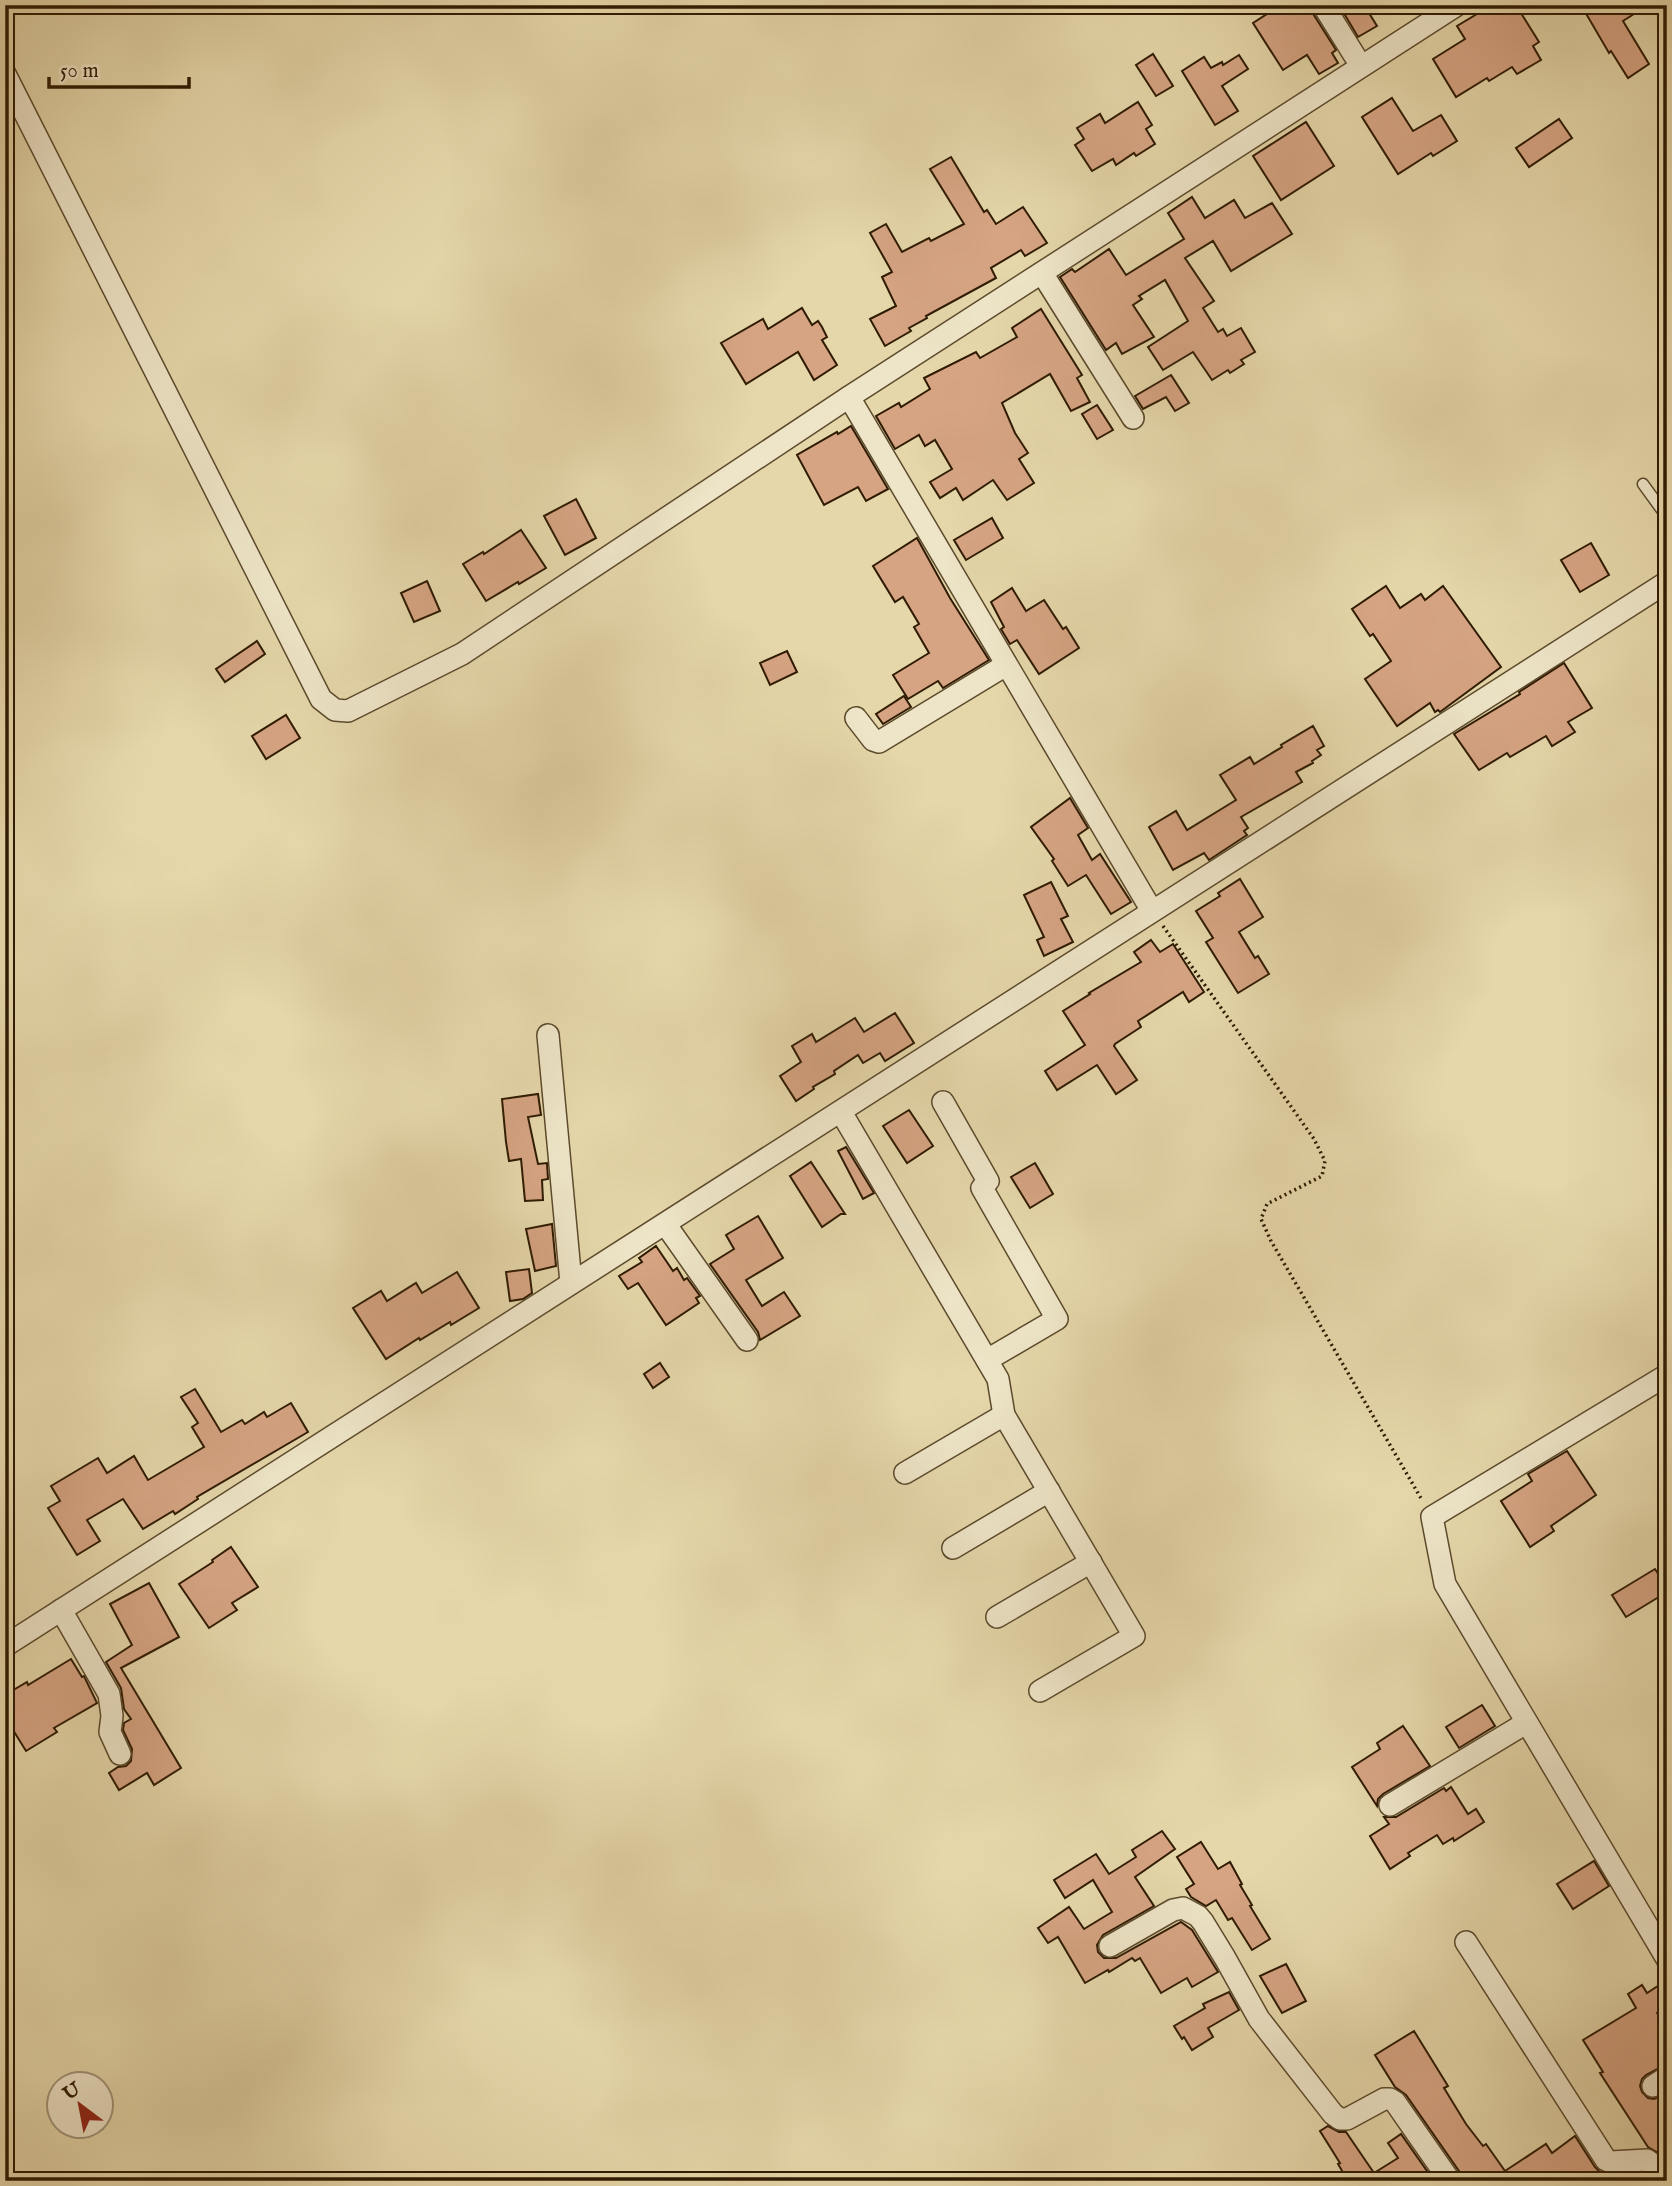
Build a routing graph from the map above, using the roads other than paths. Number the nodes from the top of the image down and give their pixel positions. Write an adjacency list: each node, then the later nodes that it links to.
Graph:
1 (1323, 5): 3 (street)
2 (1457, 5): 3 (street)
3 (1362, 66): 5 (street)
4 (5, 74): 6 (street)
5 (1042, 273): 6 (street); 7 (street)
6 (849, 397): 11 (street)
7 (1133, 418)
8 (1643, 484): 9 (lane)
9 (1667, 517)
10 (1667, 582): 13 (street)
11 (1006, 665): 12 (street); 13 (street)
12 (856, 718)
13 (1152, 911): 16 (street)
14 (548, 1035): 18 (street)
15 (943, 1102): 20 (street)
16 (841, 1112): 17 (street); 20 (street)
17 (666, 1225): 18 (street); 19 (street)
18 (571, 1283): 27 (street)
19 (747, 1340)
20 (987, 1360): 22 (street)
21 (1667, 1375): 31 (street)
22 (1004, 1415): 23 (street); 24 (street)
23 (905, 1473)
24 (1049, 1491): 25 (street); 26 (street)
25 (953, 1548)
26 (1091, 1562): 28 (street); 30 (street)
27 (61, 1611): 29 (street); 32 (street)
28 (997, 1617)
29 (5, 1646)
30 (1040, 1691)
31 (1526, 1723): 33 (street); 36 (street)
32 (120, 1754)
33 (1390, 1805)
34 (1466, 1942): 38 (street)
35 (1110, 1946): 37 (street)
36 (1667, 1959)
37 (1450, 2181)
38 (1663, 2181)

